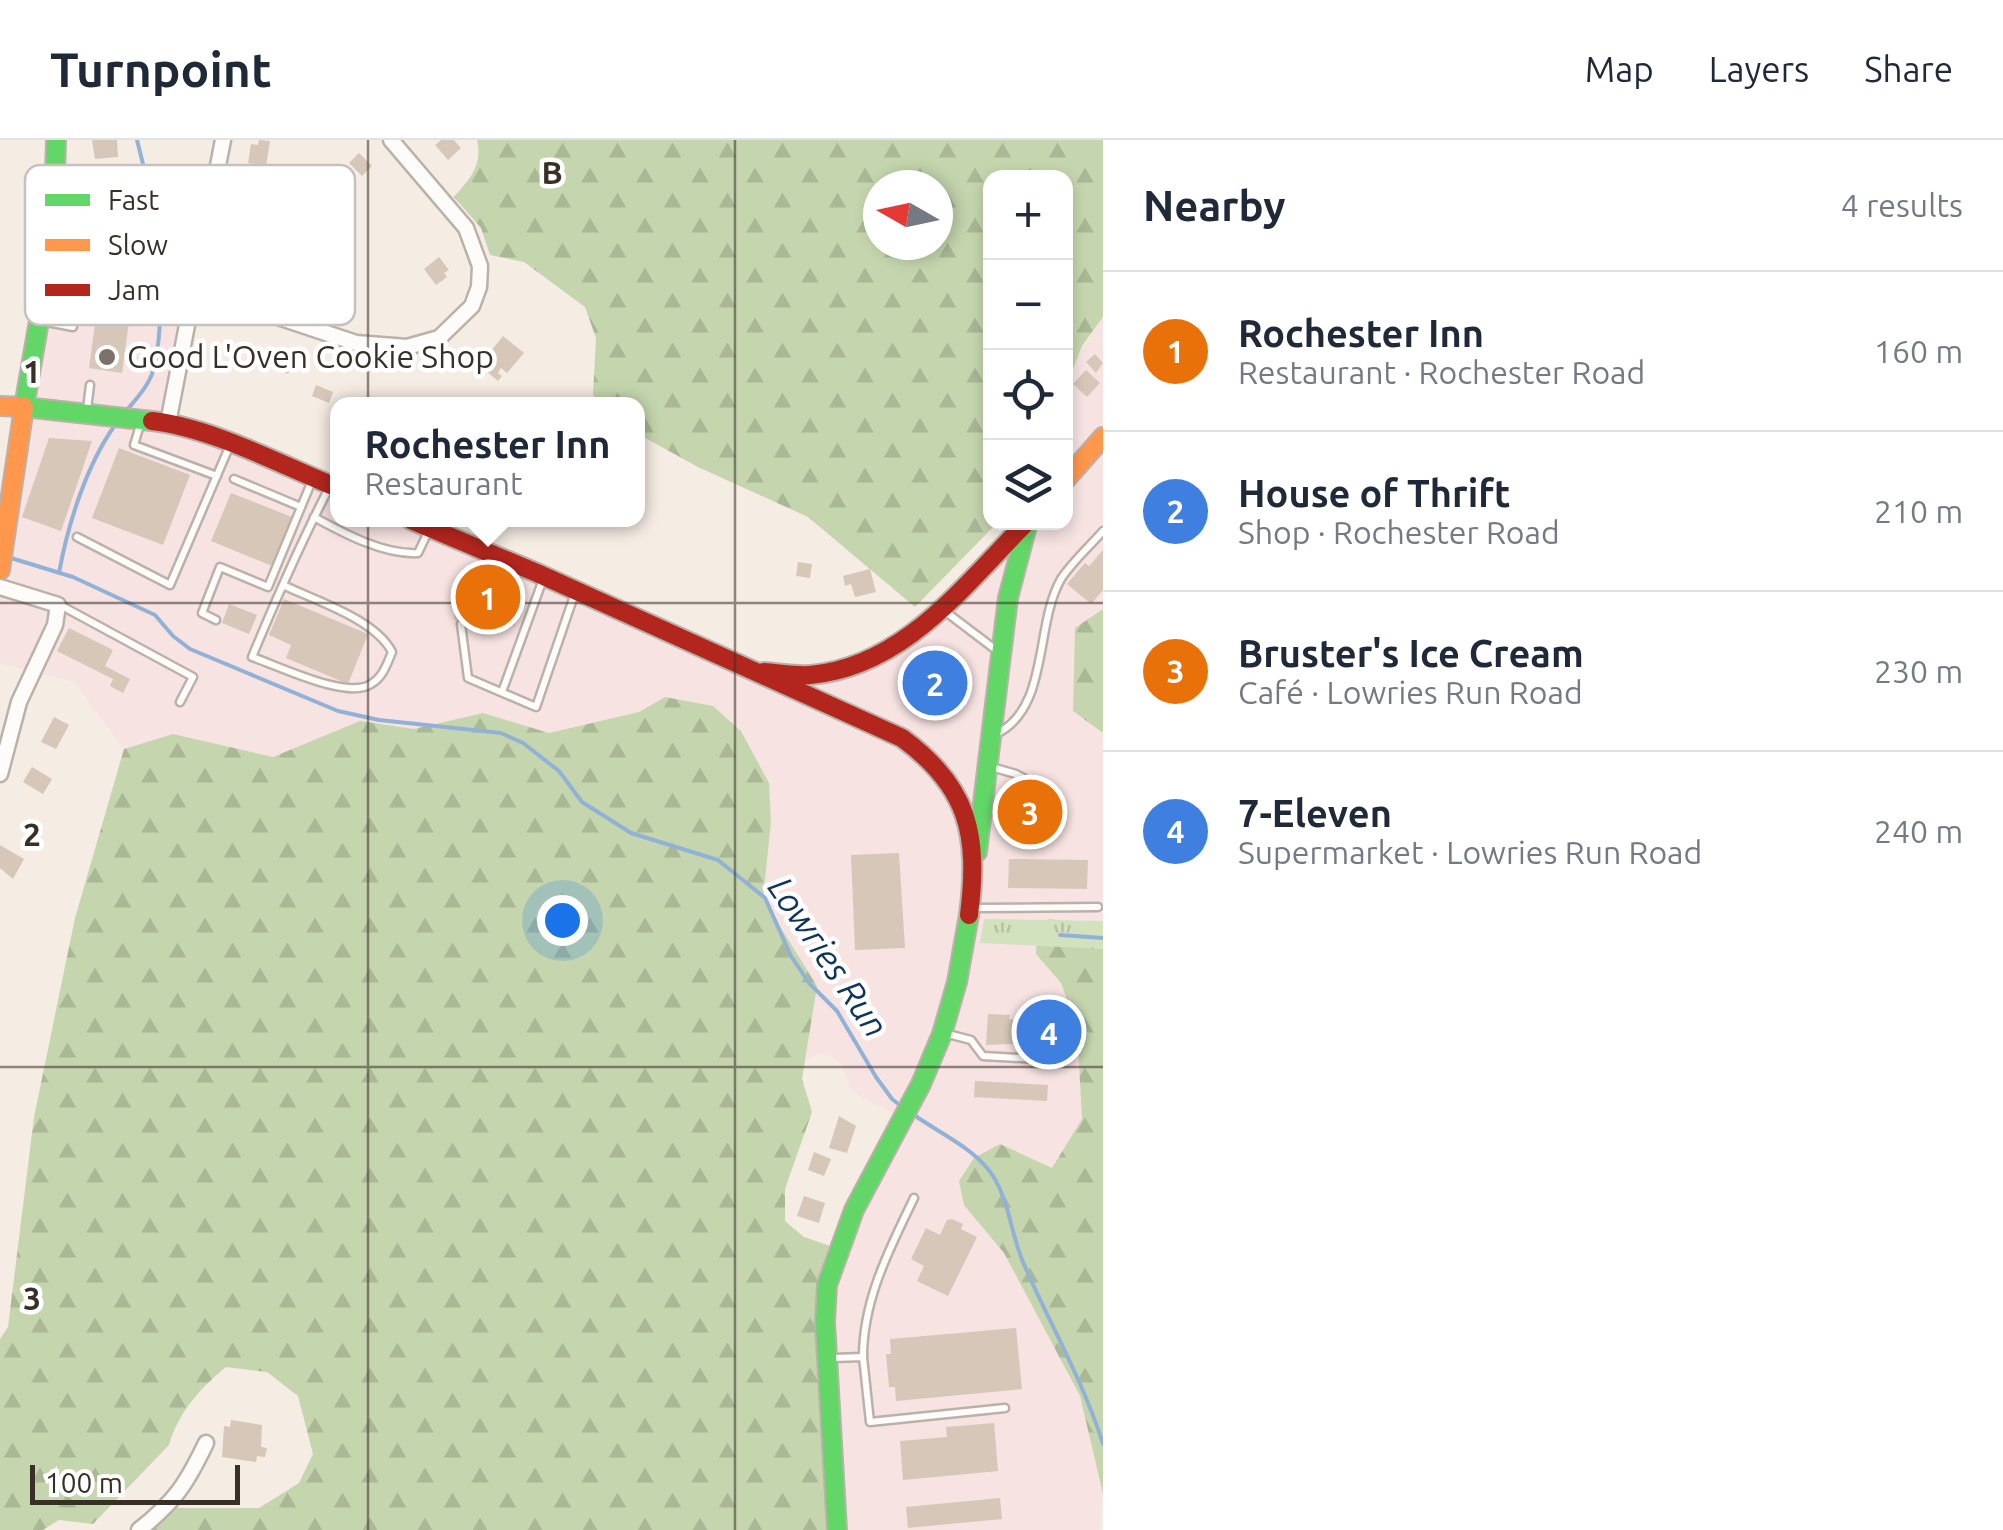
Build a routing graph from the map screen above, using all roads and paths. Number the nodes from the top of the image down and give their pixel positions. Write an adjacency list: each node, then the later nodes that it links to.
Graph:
1 (56, 140): 4 (main road)
2 (222, 140): 5 (street)
3 (391, 140): 9 (street)
4 (57, 165)
5 (217, 165)
6 (40, 325): 13 (main road)
7 (63, 325): 10 (lane)
8 (186, 325): 16 (street)
9 (300, 325)
10 (74, 327)
11 (90, 385): 14 (lane)
12 (0, 406): 13 (main road)
13 (24, 407): 14 (main road); 21 (main road)
14 (87, 412): 15 (main road)
15 (128, 417): 16 (main road); 20 (lane)
16 (168, 423): 18 (main road)
17 (1102, 441): 19 (main road)
18 (231, 444): 20 (lane); 23 (main road)
19 (1073, 472)
20 (217, 476): 32 (lane)
21 (7, 477): 33 (main road)
22 (234, 479): 24 (lane)
23 (327, 484): 24 (lane); 25 (lane)
24 (301, 508): 40 (lane)
25 (314, 517): 26 (lane); 35 (lane)
26 (330, 526)
27 (331, 527): 28 (lane)
28 (430, 528): 34 (main road)
29 (1020, 530): 39 (main road)
30 (1026, 530): 42 (main road)
31 (1103, 531): 46 (lane)
32 (76, 537)
33 (0, 570)
34 (544, 576): 37 (main road); 44 (lane)
35 (283, 585): 35 (lane)
36 (0, 587): 38 (street)
37 (576, 591): 43 (main road); 44 (lane)
38 (58, 605): 45 (lane); 48 (street)
39 (941, 608): 42 (lane); 43 (main road)
40 (216, 620)
41 (461, 624): 44 (lane)
42 (1000, 654): 46 (main road)
43 (748, 669): 50 (main road)
44 (502, 692)
45 (180, 702)
46 (990, 737): 47 (main road)
47 (987, 766): 49 (lane); 50 (main road)
48 (0, 774)
49 (1056, 796)
50 (974, 877): 52 (main road)
51 (1098, 907): 52 (lane)
52 (971, 908): 53 (main road)
53 (943, 1033): 54 (lane); 57 (main road)
54 (1037, 1059)
55 (914, 1198): 56 (lane)
56 (863, 1357): 57 (lane); 58 (lane)
57 (827, 1358): 61 (main road)
58 (1005, 1408)
59 (206, 1443): 60 (street)
60 (139, 1530)
61 (836, 1530)

